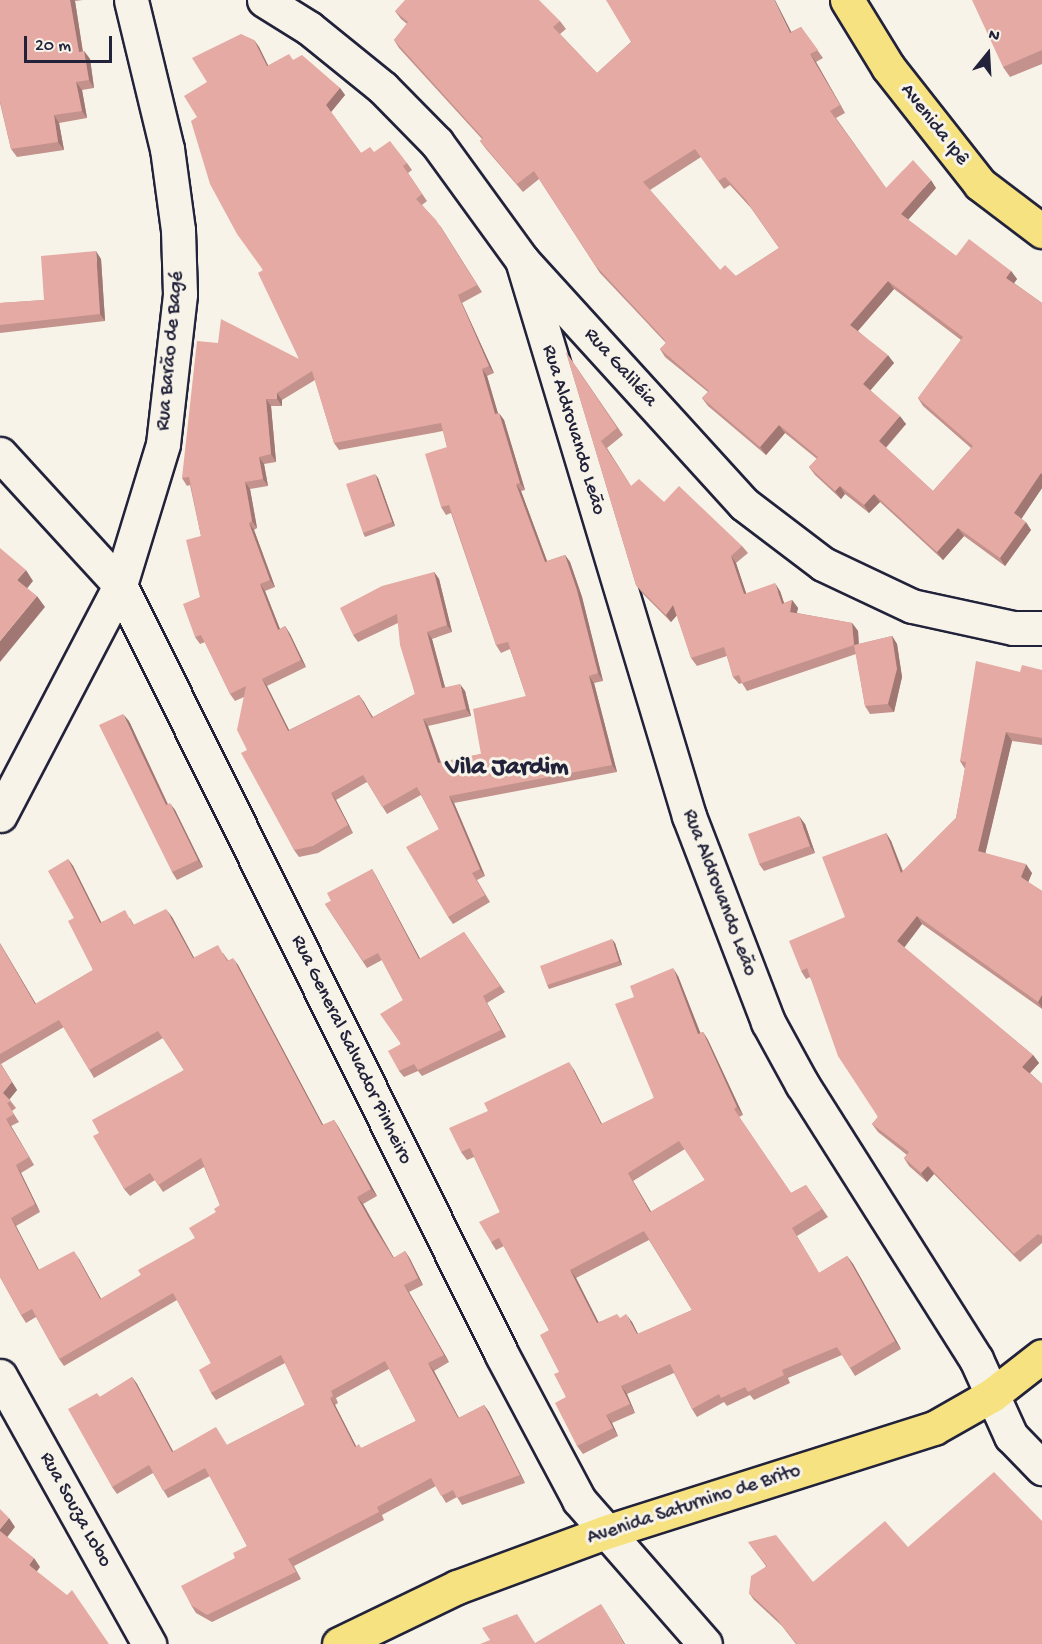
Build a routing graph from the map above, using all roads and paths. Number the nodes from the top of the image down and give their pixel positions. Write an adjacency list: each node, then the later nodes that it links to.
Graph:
1 (131, 0): 7 (street, Rua Barão de Bagé)
2 (264, 0): 5 (street, Rua Galiléia)
3 (847, 0): 4 (main road, Avenida Ipê)
4 (1042, 231)
5 (522, 260): 8 (street, Rua Galiléia); 12 (street, Rua Aldrovando Leão)
6 (0, 454): 7 (street, Rua General Salvador Pinheiro)
7 (120, 585): 9 (street, Rua Barão de Bagé); 14 (street, Rua General Salvador Pinheiro)
8 (1042, 628)
9 (0, 815)
10 (1042, 1356): 12 (main road, Avenida Saturnino de Brito)
11 (0, 1376): 15 (street, Rua Souza Lobo)
12 (992, 1395): 13 (street, Rua Aldrovando Leão); 14 (main road, Avenida Saturnino de Brito)
13 (1042, 1468)
14 (606, 1532): 16 (main road, Avenida Saturnino de Brito); 17 (street, Rua General Salvador Pinheiro)
15 (149, 1644)
16 (339, 1644)
17 (705, 1644)

